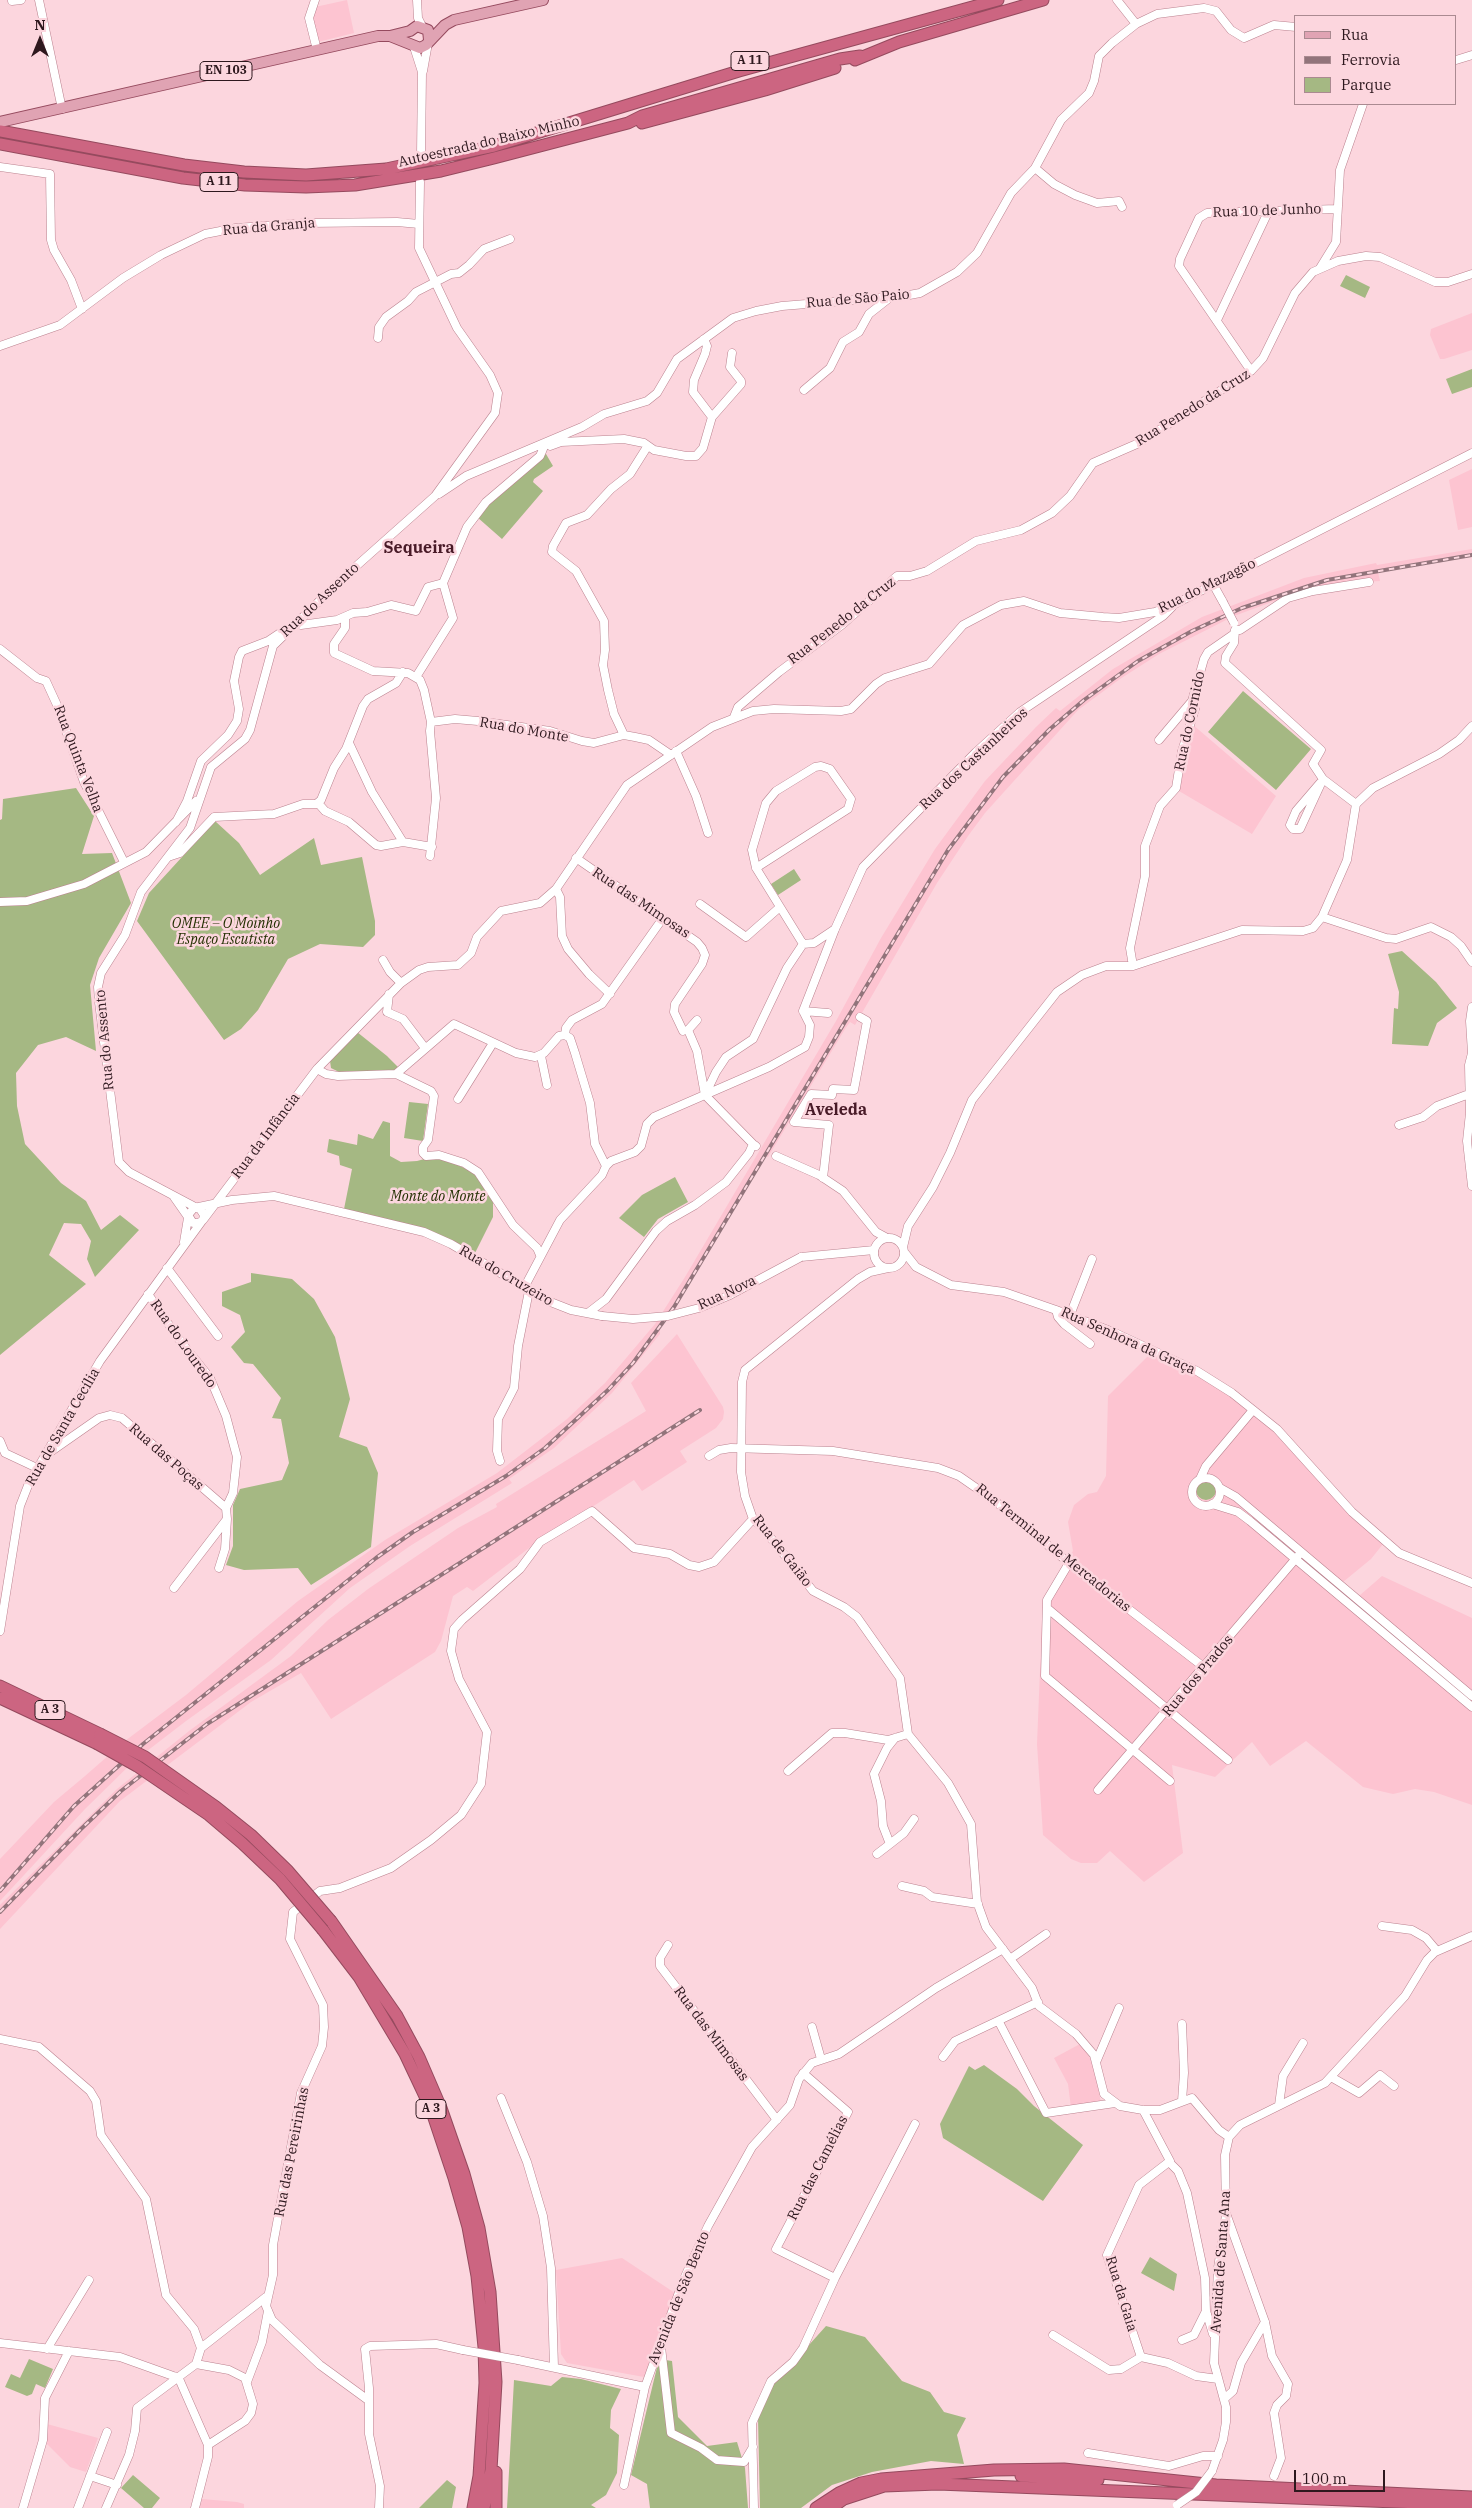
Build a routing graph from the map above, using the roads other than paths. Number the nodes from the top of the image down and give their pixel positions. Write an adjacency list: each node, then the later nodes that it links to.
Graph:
1 (21, 0): 9 (street)
2 (40, 0): 22 (street)
3 (315, 0): 17 (street)
4 (417, 0): 12 (street)
5 (543, 0): 11 (main road, EN 103)
6 (998, 0): 24 (highway, Autoestrada do Baixo Minho / A 11)
7 (1043, 0): 25 (highway, Autoestrada do Baixo Minho / A 11)
8 (1117, 0): 10 (street)
9 (12, 2)
10 (1136, 24): 13 (street, Rua de São Paio); 28 (street, Rua de São Paio)
11 (445, 25): 12 (main road, EN 103); 15 (main road, EN 103)
12 (418, 26): 14 (main road, EN 103); 15 (main road); 16 (main road)
13 (1294, 27)
14 (390, 36): 16 (main road, EN 103); 17 (main road, EN 103)
15 (428, 42): 16 (main road, EN 103); 20 (street)
16 (412, 45): 20 (street)
17 (317, 50): 22 (main road, EN 103)
18 (1472, 55): 19 (street)
19 (1457, 60)
20 (422, 72): 26 (street)
21 (1363, 105): 31 (street)
22 (62, 109): 23 (main road, EN 103)
23 (0, 122)
24 (0, 131)
25 (0, 144)
26 (421, 155)
27 (0, 167): 41 (street)
28 (1034, 168): 30 (street); 40 (street, Rua de São Paio)
29 (420, 182): 33 (street)
30 (1122, 207)
31 (1337, 209): 32 (street, Rua 10 de Junho); 35 (street)
32 (1269, 210): 42 (street); 42 (street, Rua 10 de Junho)
33 (419, 224): 39 (street); 41 (street, Rua da Granja)
34 (510, 238): 39 (street)
35 (1336, 242): 36 (street); 37 (street)
36 (1349, 258): 37 (street, Rua Penedo da Cruz); 38 (street, Rua Penedo da Cruz)
37 (1320, 269): 47 (street, Rua Penedo da Cruz)
38 (1472, 274)
39 (434, 282): 43 (street); 54 (street)
40 (888, 299): 44 (street, Rua de São Paio); 48 (street)
41 (82, 309): 45 (street, Rua da Granja)
42 (1217, 320): 47 (street, Rua 10 de Junho)
43 (378, 338)
44 (704, 339): 49 (street); 53 (street, Rua de São Paio)
45 (0, 346)
46 (732, 353): 49 (street)
47 (1251, 371): 68 (street, Rua Penedo da Cruz)
48 (804, 390)
49 (712, 417): 50 (street)
50 (647, 447): 51 (street); 71 (street)
51 (543, 449): 53 (street); 58 (street)
52 (1472, 453): 59 (street, Rua do Mazagão)
53 (513, 458): 55 (street, Rua de São Paio)
54 (454, 470): 55 (street); 56 (street)
55 (466, 476): 56 (street, Rua de São Paio)
56 (435, 496): 62 (street, Rua do Assento)
57 (1369, 582): 63 (street, Rua do Cornido)
58 (443, 583): 61 (street); 66 (street)
59 (1213, 584): 60 (street, Rua do Mazagão); 63 (street, bridge)
60 (1173, 605): 68 (street, Rua do Mazagão); 94 (street, Rua dos Castanheiros)
61 (345, 617): 62 (street); 65 (street)
62 (295, 624): 76 (street, Rua do Assento); 79 (street)
63 (1234, 626): 67 (street, Rua do Cornido); 75 (street)
64 (0, 649): 86 (street, Rua Quinta Velha)
65 (404, 672): 66 (street); 73 (street)
66 (416, 676): 69 (street)
67 (1192, 701): 72 (street); 100 (street, Rua do Cornido)
68 (734, 717): 74 (street, Rua do Mazagão)
69 (431, 722): 71 (street, Rua do Monte); 82 (street)
70 (1472, 726): 78 (street)
71 (624, 735): 74 (street, Rua do Monte)
72 (1158, 740)
73 (349, 743): 77 (street); 81 (street)
74 (674, 753): 80 (street); 85 (street, Rua do Mazagão)
75 (1322, 781): 75 (street); 78 (street)
76 (199, 798): 79 (street); 84 (street, Rua do Assento)
77 (318, 803): 81 (street); 84 (street)
78 (1356, 804): 93 (street)
79 (176, 822): 86 (street)
80 (708, 833)
81 (404, 842): 82 (street)
82 (432, 847): 83 (street)
83 (430, 856)
84 (168, 857): 126 (street, Rua do Assento)
85 (576, 858): 88 (street, Rua do Mazagão); 92 (street, Rua das Mimosas)
86 (124, 862): 89 (street)
87 (756, 868): 87 (street); 91 (street)
88 (556, 890): 101 (street, Rua da Infância); 103 (street)
89 (0, 902)
90 (700, 904): 91 (street)
91 (780, 907): 96 (street)
92 (663, 918): 103 (street); 109 (street, Rua das Mimosas)
93 (1322, 918): 99 (street); 100 (street)
94 (835, 929): 95 (street); 97 (street, Rua dos Castanheiros)
95 (814, 943): 96 (street); 97 (street)
96 (803, 944): 119 (street)
97 (826, 952): 105 (street, Rua dos Castanheiros)
98 (383, 960): 101 (street)
99 (1472, 962)
100 (1133, 966): 131 (street)
101 (401, 982): 102 (street, Rua da Infância)
102 (389, 994): 112 (street); 115 (street, Rua da Infância)
103 (610, 994): 110 (street)
104 (1472, 1007): 113 (street)
105 (803, 1011): 106 (street); 119 (street)
106 (828, 1013)
107 (860, 1017): 124 (street)
108 (697, 1020): 119 (street)
109 (683, 1030)
110 (566, 1035): 114 (street); 123 (street)
111 (493, 1043): 112 (street); 114 (street); 120 (street)
112 (425, 1048): 116 (street)
113 (1472, 1053): 118 (street)
114 (541, 1056): 117 (street)
115 (317, 1069): 116 (street); 127 (street, Rua da Infância)
116 (396, 1074): 137 (street)
117 (547, 1085)
118 (1469, 1094): 121 (street); 125 (street)
119 (706, 1095): 123 (street); 147 (street)
120 (458, 1099)
121 (1399, 1125)
122 (776, 1156): 124 (street)
123 (606, 1166): 137 (street)
124 (823, 1178): 132 (street)
125 (1472, 1186)
126 (172, 1194): 128 (street, Rua do Assento); 129 (street, Rua do Assento)
127 (217, 1203): 128 (street); 130 (street, Rua da Infância); 144 (street, Rua do Cruzeiro)
128 (198, 1208): 129 (street); 130 (street)
129 (188, 1217): 130 (street); 134 (street, Rua de Santa Cecília)
130 (202, 1221): 134 (street, Rua de Santa Cecília)
131 (908, 1226): 133 (street); 135 (street)
132 (876, 1232): 133 (street); 136 (street)
133 (889, 1238): 135 (street); 136 (street)
134 (183, 1246): 141 (street, Rua de Santa Cecília)
135 (904, 1250): 139 (street); 140 (street, Rua Senhora da Graça)
136 (875, 1253): 142 (street); 143 (street, Rua de Gaião); 147 (street, Rua Nova, bridge)
137 (540, 1255): 144 (street)
138 (1092, 1259): 148 (street)
139 (897, 1266): 140 (street, Rua Senhora da Graça); 142 (street)
140 (916, 1267): 146 (street, Rua Senhora da Graça)
141 (168, 1268): 145 (street, Rua de Santa Cecília); 149 (street)
142 (888, 1268): 143 (street, Rua de Gaião)
143 (870, 1272): 155 (street, Rua de Gaião)
144 (527, 1289): 147 (street, Rua do Cruzeiro); 159 (street)
145 (148, 1294): 152 (street, Rua de Santa Cecília); 164 (street, Rua do Louredo)
146 (1056, 1310): 148 (street, Rua Senhora da Graça); 150 (street)
147 (588, 1313)
148 (1070, 1315): 151 (street, Rua Senhora da Graça)
149 (218, 1336)
150 (1090, 1344)
151 (1253, 1410): 161 (street); 170 (street, Rua Senhora da Graça)
152 (64, 1421): 153 (street); 158 (street, Rua de Santa Cecília)
153 (77, 1432): 158 (street, Rua das Poças); 164 (street, Rua das Poças)
154 (0, 1441): 156 (street)
155 (742, 1447): 157 (street, Rua Terminal de Mercadorias); 166 (street, Rua de Gaião); 168 (street, Rua Terminal de Mercadorias)
156 (3, 1455): 160 (street)
157 (708, 1456)
158 (43, 1458): 160 (street, Rua de Santa Cecília)
159 (500, 1461)
160 (37, 1468): 173 (street, Rua de Santa Cecília)
161 (1200, 1479): 162 (street); 163 (street)
162 (1220, 1488): 163 (street); 167 (street)
163 (1212, 1504): 167 (street)
164 (226, 1508): 165 (street)
165 (227, 1519): 169 (street); 171 (street)
166 (753, 1519): 180 (street, Rua de Gaião); 226 (street, Rua das Pereirinhas)
167 (1298, 1556): 174 (street, Rua dos Prados); 176 (street); 178 (street)
168 (1069, 1563): 172 (street); 174 (street, Rua Terminal de Mercadorias)
169 (219, 1568)
170 (1472, 1583)
171 (174, 1588)
172 (1047, 1608): 179 (street); 183 (street)
173 (0, 1631)
174 (1205, 1668): 179 (street, Rua dos Prados)
175 (0, 1686): 182 (highway, A 3)
176 (1472, 1696)
177 (0, 1698): 182 (highway, A 3)
178 (1472, 1707)
179 (1168, 1711): 183 (street, Rua dos Prados); 184 (street)
180 (908, 1734): 181 (street); 192 (street)
181 (895, 1738): 185 (street); 189 (street)
182 (98, 1739): 193 (highway, A 3, bridge)
183 (1134, 1750): 186 (street); 187 (street, Rua dos Prados)
184 (1228, 1760)
185 (788, 1771)
186 (1170, 1781)
187 (1098, 1790)
188 (914, 1819): 189 (street)
189 (890, 1844): 190 (street)
190 (877, 1854)
191 (902, 1886): 192 (street)
192 (978, 1904): 198 (street)
193 (327, 1926): 247 (highway, A 3); 265 (highway, A 3)
194 (1382, 1926): 199 (street)
195 (1046, 1934): 200 (street)
196 (1471, 1939): 199 (street)
197 (668, 1945): 219 (street, Rua das Mimosas)
198 (1003, 1950): 200 (street); 209 (street, Avenida de São Bento)
199 (1437, 1951): 212 (street)
200 (1010, 1959): 201 (street)
201 (1038, 2002): 203 (street); 210 (street)
202 (1119, 2008): 210 (street)
203 (998, 2022): 208 (street); 216 (street)
204 (1182, 2024): 215 (street)
205 (812, 2027): 209 (street)
206 (0, 2039): 235 (street)
207 (1303, 2043): 217 (street)
208 (943, 2056)
209 (821, 2059): 211 (street, Avenida de São Bento)
210 (1097, 2060): 216 (street)
211 (803, 2073): 219 (street, Avenida de São Bento); 224 (street, Rua das Camélias)
212 (1332, 2077): 213 (street); 217 (street)
213 (1394, 2086)
214 (501, 2098): 240 (street)
215 (1182, 2101): 218 (street); 221 (street)
216 (1115, 2103): 218 (street)
217 (1279, 2105): 221 (street)
218 (1144, 2110): 222 (street)
219 (777, 2120): 234 (street, Avenida de São Bento)
220 (916, 2124): 224 (street)
221 (1229, 2137): 223 (street, Avenida de Santa Ana)
222 (1169, 2162): 228 (street); 238 (street, Rua da Gaia)
223 (1226, 2215): 229 (street); 232 (street, Avenida de Santa Ana)
224 (835, 2278): 250 (street)
225 (89, 2280): 236 (street)
226 (266, 2296): 227 (street); 235 (street)
227 (268, 2311): 243 (street); 246 (street)
228 (1206, 2311): 231 (street); 232 (street)
229 (1265, 2322): 245 (street); 254 (street)
230 (1053, 2335): 238 (street)
231 (1182, 2340)
232 (1216, 2341): 242 (street, Avenida de Santa Ana)
233 (0, 2343): 236 (street)
234 (661, 2343): 244 (street, Avenida de São Bento); 250 (street)
235 (201, 2348): 239 (street)
236 (47, 2349): 237 (street)
237 (69, 2351): 241 (street); 260 (street)
238 (1141, 2357): 242 (street)
239 (196, 2364): 241 (street); 243 (street)
240 (554, 2367): 244 (street); 246 (street, bridge)
241 (176, 2377): 249 (street); 255 (street)
242 (1218, 2379): 245 (street, Avenida de Santa Ana)
243 (247, 2382): 249 (street)
244 (645, 2387): 256 (street, Avenida de São Bento)
245 (1224, 2399): 252 (street, Avenida de Santa Ana)
246 (368, 2400): 264 (street)
247 (495, 2416): 266 (highway, A 3); 267 (highway)
248 (107, 2432): 253 (street)
249 (208, 2445): 263 (street)
250 (753, 2447): 268 (street)
251 (1088, 2454): 252 (street)
252 (1218, 2456): 259 (street, Avenida de Santa Ana, bridge)
253 (90, 2476): 255 (street); 261 (street)
254 (1274, 2476)
255 (117, 2485): 262 (street)
256 (624, 2485)
257 (1472, 2497): 269 (highway)
258 (1472, 2505): 270 (highway)
259 (1175, 2506)
260 (23, 2508)
261 (78, 2508)
262 (106, 2508)
263 (195, 2508)
264 (379, 2508)
265 (473, 2508)
266 (484, 2508)
267 (496, 2508)
268 (754, 2508)
269 (816, 2508)
270 (831, 2508)

